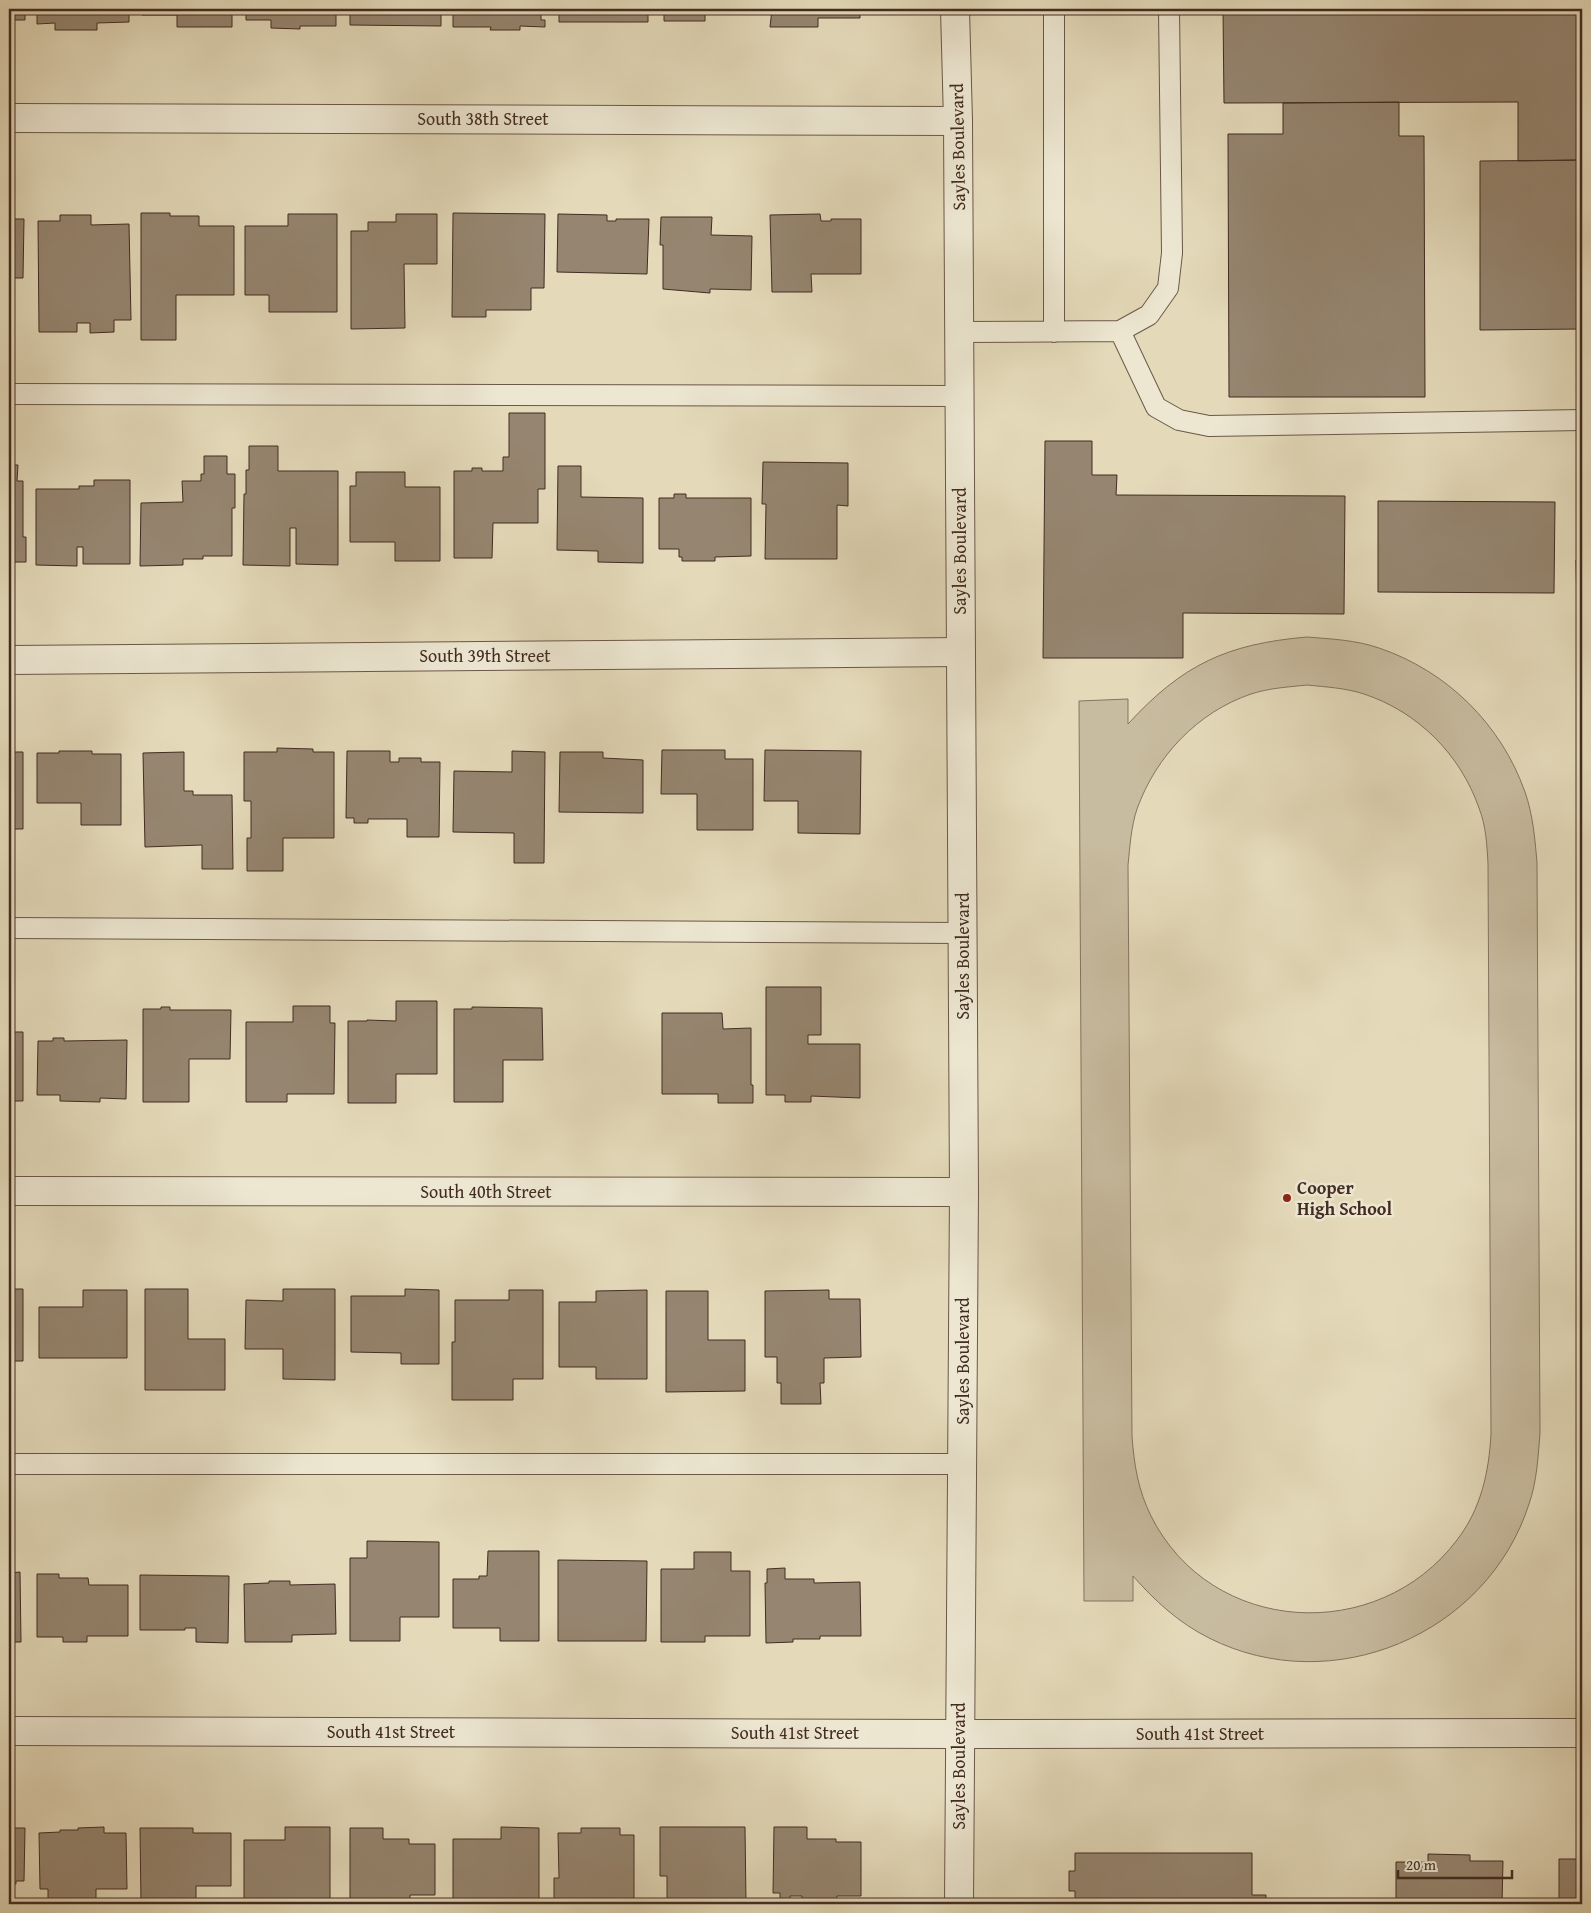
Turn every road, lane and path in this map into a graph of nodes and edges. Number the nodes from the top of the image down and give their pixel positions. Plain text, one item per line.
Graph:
1 (955, 9) edge
2 (1054, 9) edge
3 (1169, 9) edge
4 (9, 118) edge
5 (958, 121) junction
6 (1120, 331) junction
7 (959, 332) junction
8 (1054, 332) junction
9 (9, 394) edge
10 (959, 396) junction
11 (1582, 420) edge
12 (961, 652) junction
13 (9, 660) edge
14 (9, 928) edge
15 (962, 932) junction
16 (9, 1191) edge
17 (964, 1192) junction
18 (9, 1464) edge
19 (962, 1464) junction
20 (9, 1731) edge
21 (1582, 1733) edge
22 (959, 1734) junction
23 (959, 1904) edge

1 - 5 street, Sayles Boulevard
2 - 8 lane
3 - 6 lane
4 - 5 street, South 38th Street
5 - 7 street, Sayles Boulevard
6 - 8 lane
6 - 11 lane
7 - 8 lane
7 - 10 street, Sayles Boulevard
9 - 10 lane
10 - 12 street, Sayles Boulevard
12 - 13 street, South 39th Street
12 - 15 street, Sayles Boulevard
14 - 15 lane
15 - 17 street, Sayles Boulevard
16 - 17 street, South 40th Street
17 - 19 street, Sayles Boulevard
18 - 19 lane
19 - 22 street, Sayles Boulevard
20 - 22 street, South 41st Street
21 - 22 street, South 41st Street
22 - 23 street, Sayles Boulevard

